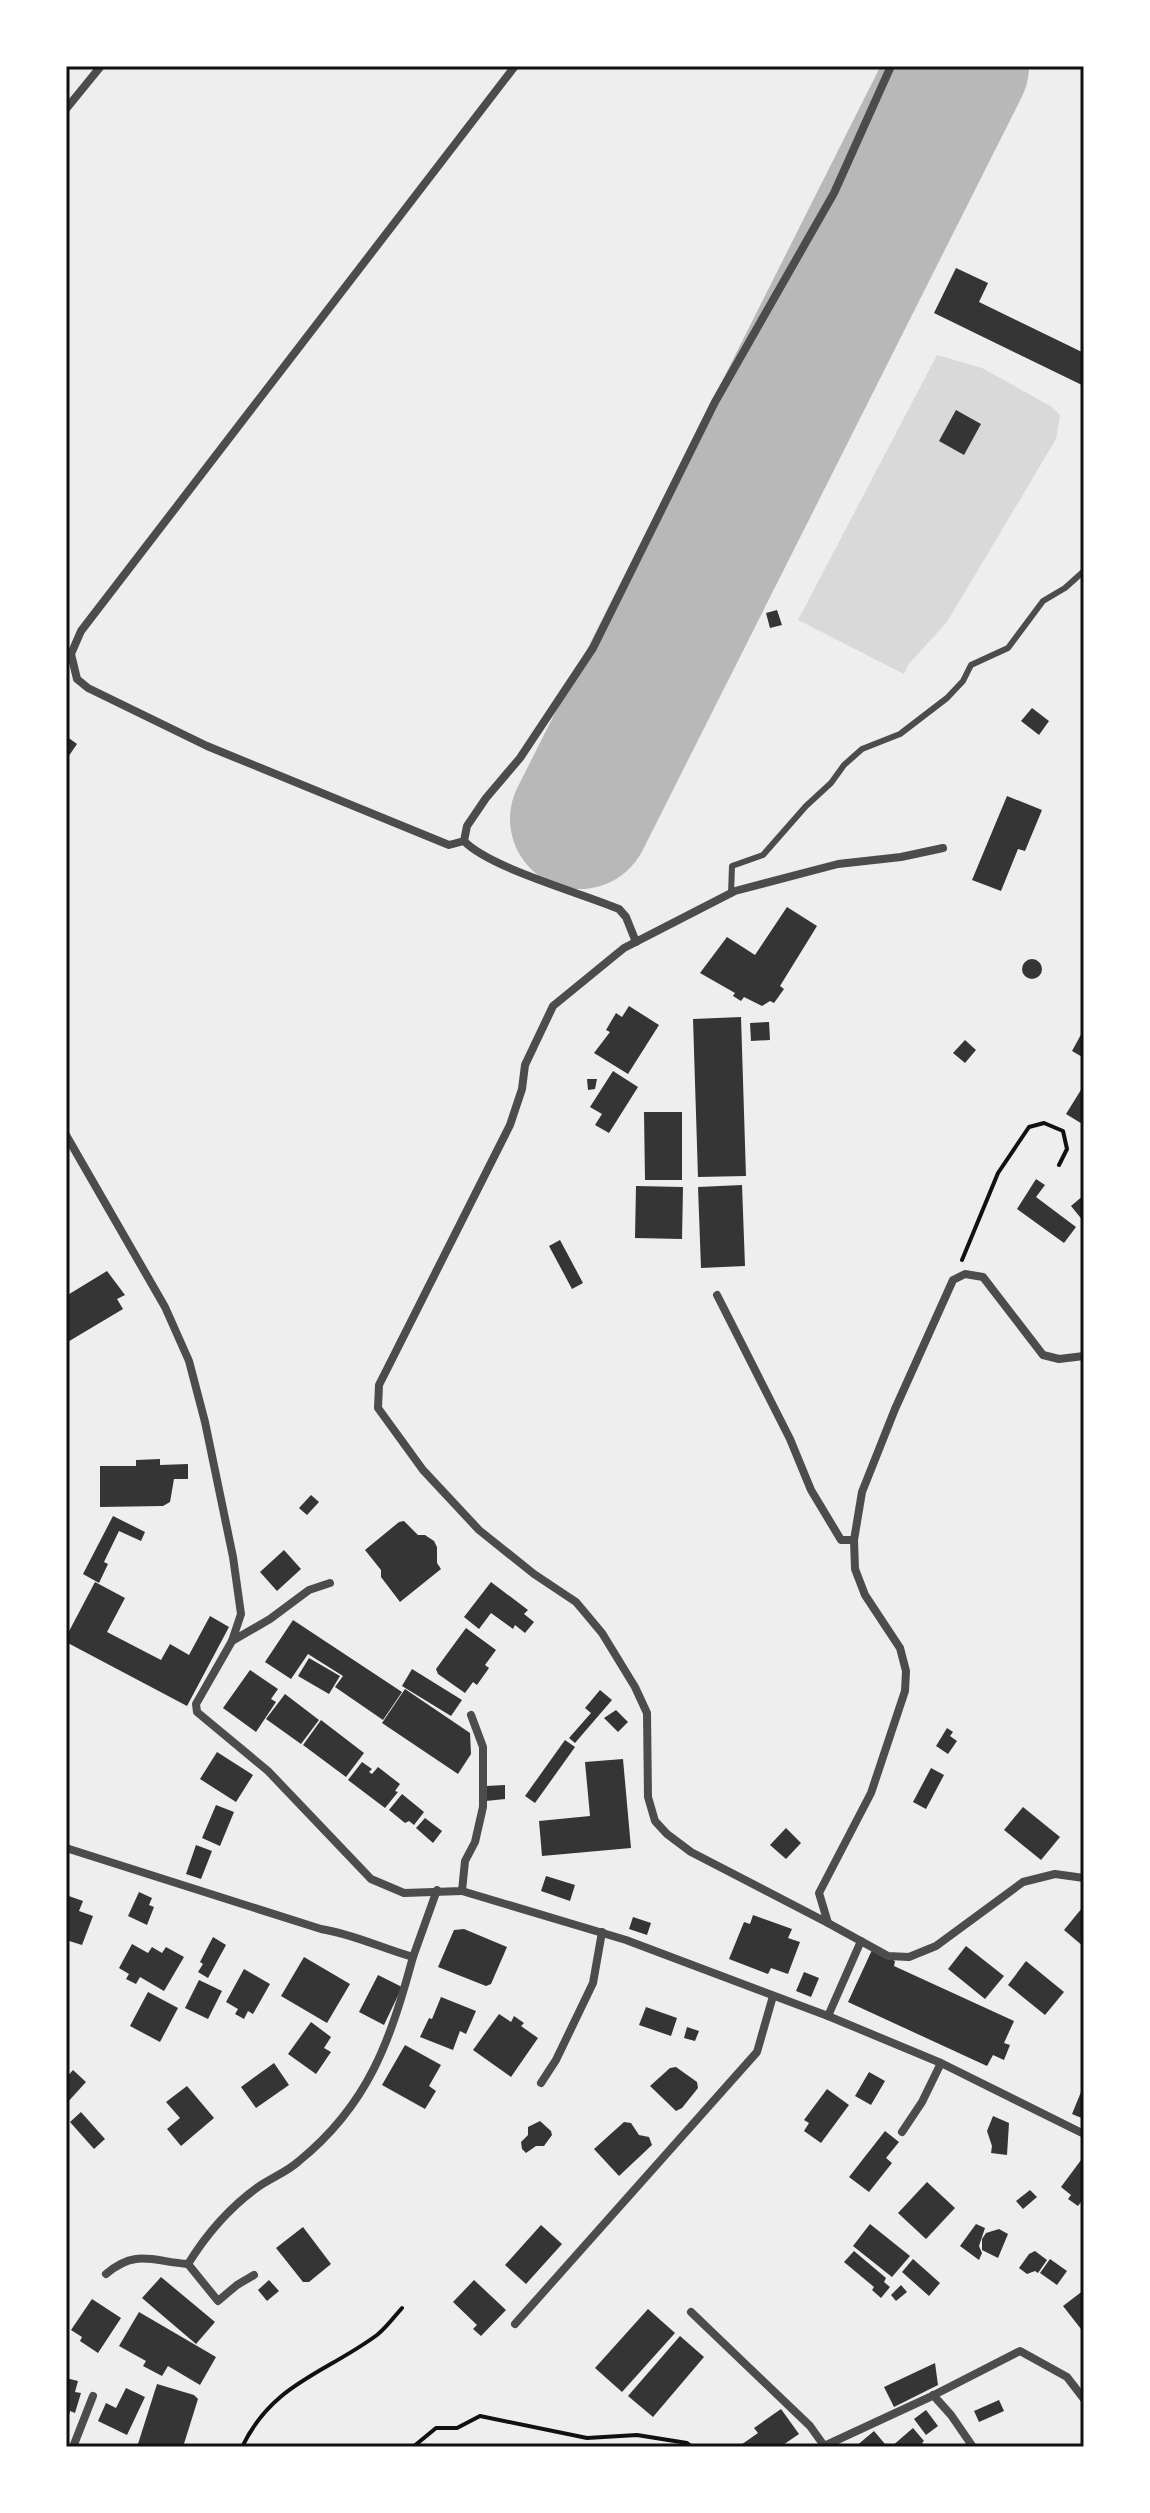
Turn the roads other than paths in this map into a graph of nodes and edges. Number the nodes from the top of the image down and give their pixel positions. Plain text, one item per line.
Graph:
1 (101, 66) edge
2 (515, 66) edge
3 (891, 66) edge
4 (66, 109) edge
5 (1084, 571) edge
6 (464, 841) junction
7 (943, 848) dead end
8 (731, 894) junction
9 (636, 942) junction
10 (66, 1135) edge
11 (717, 1295) dead end
12 (1084, 1356) edge
13 (854, 1540) junction
14 (330, 1583) dead end
15 (232, 1641) junction
16 (471, 1715) dead end
17 (66, 1848) edge
18 (1084, 1878) edge
19 (437, 1890) junction
20 (462, 1891) junction
21 (828, 1923) junction
22 (602, 1932) junction
23 (861, 1941) junction
24 (413, 1957) junction
25 (773, 1996) junction
26 (828, 2016) junction
27 (941, 2063) junction
28 (541, 2083) dead end
29 (902, 2132) dead end
30 (1084, 2134) edge
31 (188, 2264) junction
32 (106, 2274) dead end
33 (254, 2275) dead end
34 (691, 2312) dead end
35 (515, 2324) dead end
36 (933, 2395) junction
37 (93, 2396) dead end
38 (1084, 2399) edge
39 (73, 2447) edge
40 (824, 2447) edge
41 (973, 2447) edge

1 - 4 street
2 - 6 street
3 - 6 street
5 - 8 lane
6 - 9 street
7 - 8 street
8 - 9 street
9 - 21 street
10 - 15 street
11 - 13 street
12 - 13 street
13 - 21 street
14 - 15 street
15 - 19 street
16 - 20 street
17 - 24 street
18 - 23 street
19 - 20 street
19 - 24 street
20 - 22 street
21 - 23 street
22 - 25 street
22 - 28 street
23 - 26 street
24 - 31 street
25 - 26 street
25 - 35 street
26 - 27 street
27 - 29 street
27 - 30 street
31 - 32 street
31 - 33 street
34 - 40 street
36 - 38 street
36 - 40 street
36 - 41 street
37 - 39 street

